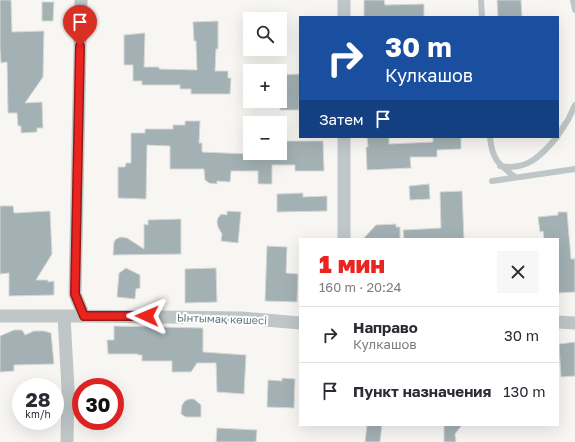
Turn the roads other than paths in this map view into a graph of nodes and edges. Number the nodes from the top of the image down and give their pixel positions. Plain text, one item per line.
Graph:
1 (81, 0) edge
2 (344, 0) edge
3 (481, 0) edge
4 (572, 0) edge
5 (575, 10) edge
6 (344, 16) edge
7 (482, 16) edge
8 (575, 105) edge
9 (559, 133) edge
10 (344, 138) edge
11 (490, 138) edge
12 (556, 138) edge
13 (500, 166) junction
14 (575, 169) edge
15 (515, 177) junction
16 (492, 180) dead end
17 (344, 238) edge
18 (0, 316) edge
19 (64, 316) junction
20 (84, 316) junction
21 (559, 322) edge
22 (575, 323) edge
23 (299, 324) edge
24 (67, 442) edge

1 - 20 street
2 - 6 street
3 - 7 lane
4 - 5 lane
8 - 9 lane
10 - 17 street
11 - 13 lane
12 - 13 lane
13 - 15 lane
14 - 15 lane
15 - 16 lane
18 - 19 street, Ынтымақ көшесі
19 - 20 street, Ынтымақ көшесі
19 - 24 street
20 - 23 street, Ынтымақ көшесі
21 - 22 street

